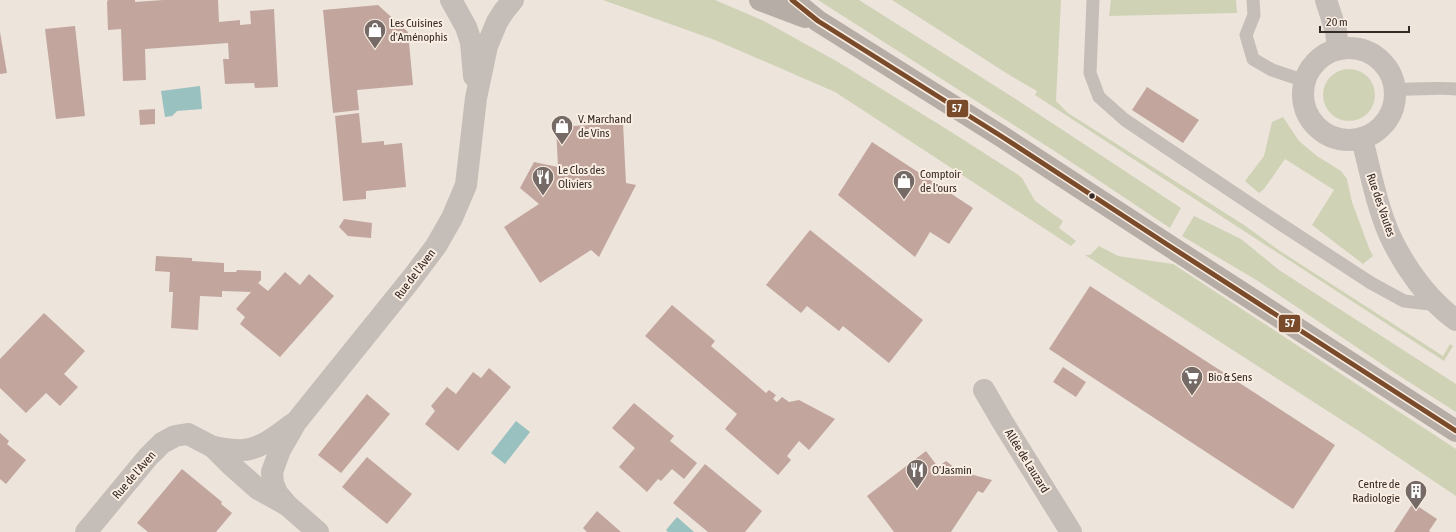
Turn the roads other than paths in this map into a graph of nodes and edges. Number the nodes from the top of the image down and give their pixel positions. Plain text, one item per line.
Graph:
1 (451, 0) edge
2 (513, 0) edge
3 (760, 0) edge
4 (792, 0) edge
5 (1093, 0) edge
6 (1253, 0) edge
7 (1326, 0) edge
8 (818, 21) junction
9 (1338, 49) junction
10 (1304, 81) junction
11 (1396, 89) junction
12 (1456, 89) edge
13 (476, 98) junction
14 (1362, 139) junction
15 (1438, 305) junction
16 (1456, 320) edge
17 (984, 390) dead end
18 (296, 422) junction
19 (1456, 431) edge
20 (213, 446) junction
21 (287, 505) junction
22 (1065, 530) edge
23 (86, 532) edge
24 (318, 532) edge

1 - 13 street, Rue de l'Aven
2 - 13 street, Rue de l'Aven
3 - 8 main road
4 - 8 main road
5 - 15 lane
6 - 10 lane
7 - 9 street
8 - 19 main road
9 - 10 street
9 - 11 street
10 - 14 street
11 - 12 lane
11 - 14 street
13 - 18 street, Rue de l'Aven
14 - 15 street, Rue des Vautes
15 - 16 street, Rue des Vautes
17 - 22 street, Allée de Lauzard
18 - 20 street, Rue de l'Aven
18 - 21 street, Rue de l'Aven
20 - 21 street, Rue de l'Aven
20 - 23 street, Rue de l'Aven
21 - 24 street, Rue de l'Aven

